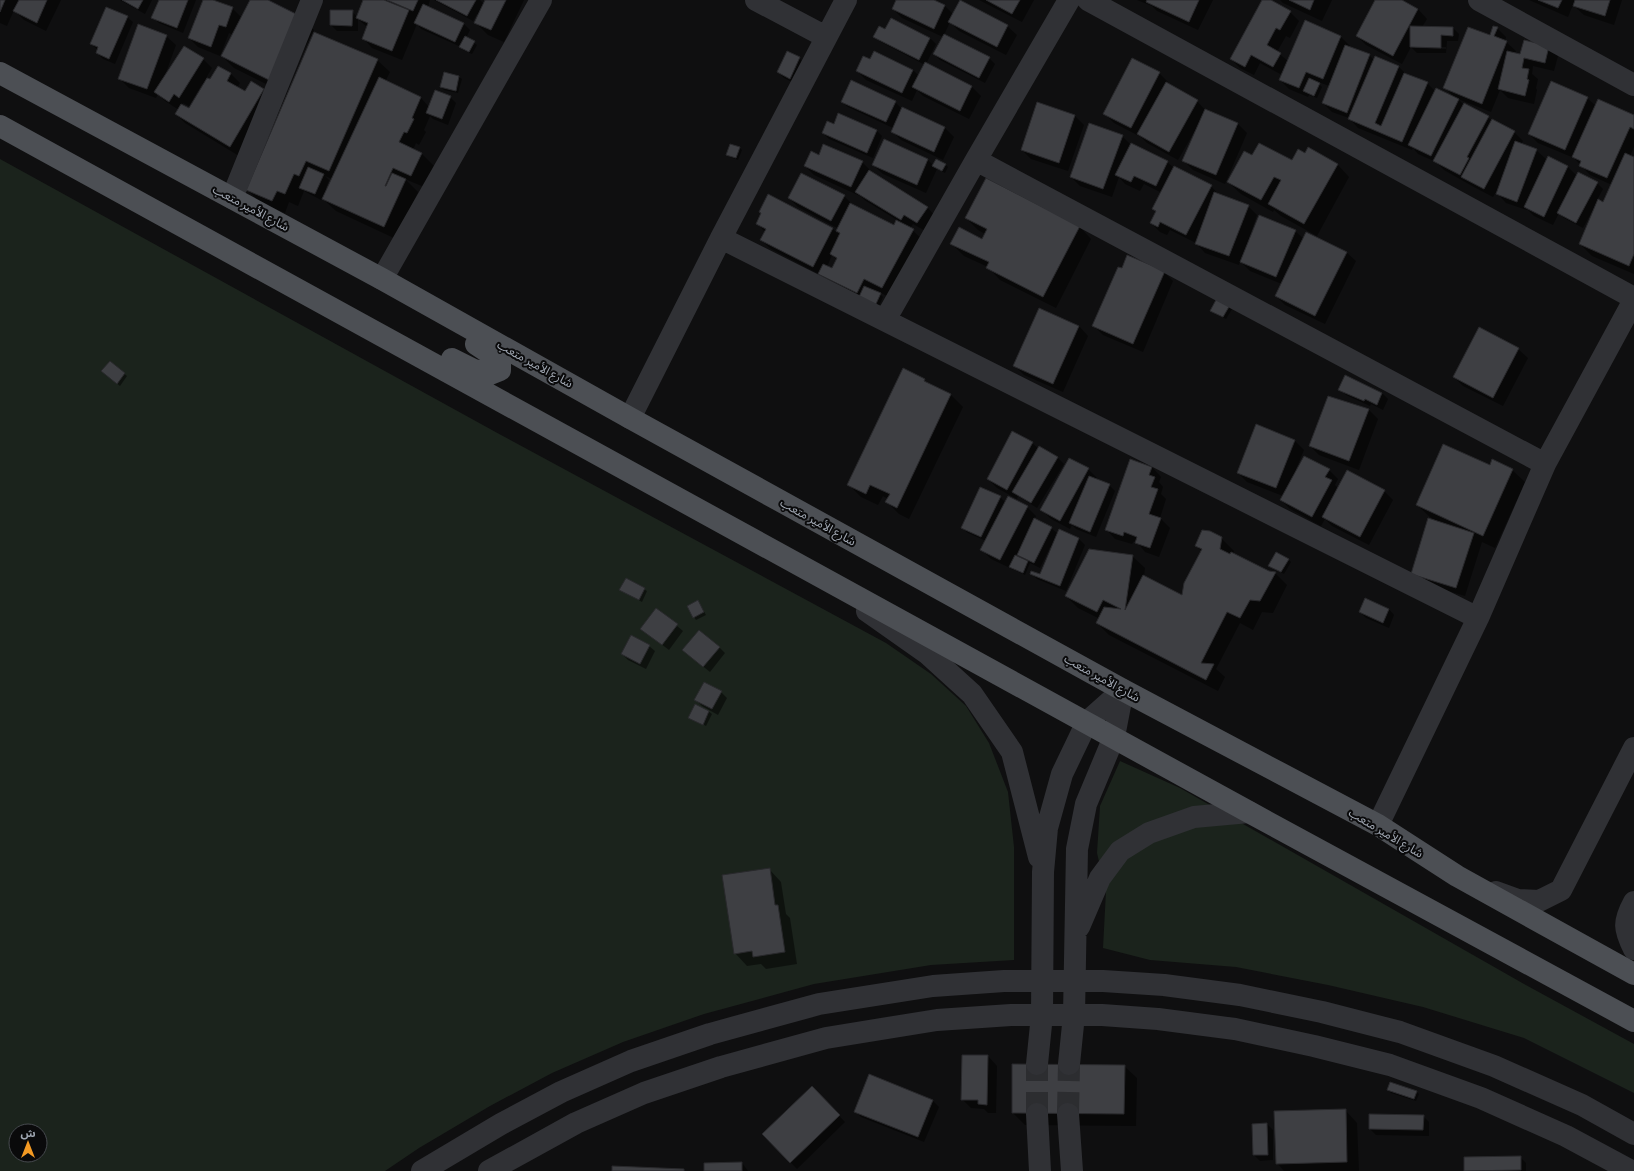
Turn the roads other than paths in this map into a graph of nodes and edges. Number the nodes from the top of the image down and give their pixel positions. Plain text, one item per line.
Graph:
1 (541, 0) edge
2 (756, 0) edge
3 (846, 0) edge
4 (1069, 0) edge
5 (1088, 0) edge
6 (305, 2) edge
7 (1487, 2) edge
8 (826, 37) junction
9 (0, 72) edge
10 (1634, 85) edge
11 (0, 126) edge
12 (976, 160) junction
13 (232, 198) junction
14 (721, 238) junction
15 (229, 252) junction
16 (382, 279) junction
17 (1634, 299) edge
18 (885, 320) junction
19 (630, 418) junction
20 (1545, 464) junction
21 (812, 572) junction
22 (1478, 618) junction
23 (1123, 690) junction
24 (1087, 722) junction
25 (1114, 737) junction
26 (1634, 748) edge
27 (1249, 812) junction
28 (1378, 825) junction
29 (1039, 828) junction
30 (1457, 876) junction
31 (1634, 902) edge
32 (1074, 937) junction
33 (1634, 949) edge
34 (1634, 974) edge
35 (1042, 981) junction
36 (1074, 981) junction
37 (1042, 1015) junction
38 (1074, 1015) junction
39 (1634, 1021) edge
40 (1037, 1064) tunnel mouth
41 (1069, 1064) tunnel mouth
42 (1037, 1114) tunnel mouth
43 (1068, 1114) tunnel mouth
44 (1634, 1134) edge
45 (422, 1171) edge
46 (489, 1171) edge
47 (1040, 1171) edge
48 (1072, 1171) edge
49 (1630, 1171) edge

1 - 16 street
2 - 8 street
3 - 8 street
4 - 12 street
5 - 17 street
6 - 13 street
7 - 10 street
8 - 14 street
9 - 13 main road, شارع الأمير متعب
11 - 15 main road
12 - 18 street
12 - 20 street
13 - 16 main road, شارع الأمير متعب
14 - 18 street
14 - 19 street
15 - 16 main road
15 - 21 main road
16 - 19 main road, شارع الأمير متعب
17 - 20 street
18 - 22 street
19 - 23 main road, شارع الأمير متعب
20 - 22 street
21 - 24 main road
21 - 29 street
22 - 28 street
23 - 24 street
23 - 25 street
23 - 28 main road, شارع الأمير متعب
24 - 25 main road
24 - 29 street
25 - 27 main road
25 - 32 street
26 - 30 street
27 - 32 street
27 - 39 main road
28 - 30 main road, شارع الأمير متعب
29 - 35 street
30 - 34 main road, شارع الأمير متعب
31 - 33 street
32 - 36 street
35 - 36 street
35 - 37 street
35 - 45 street
36 - 38 street
36 - 44 street
37 - 38 street
37 - 40 street
37 - 46 street
38 - 41 street
38 - 49 street
42 - 47 street
43 - 48 street

